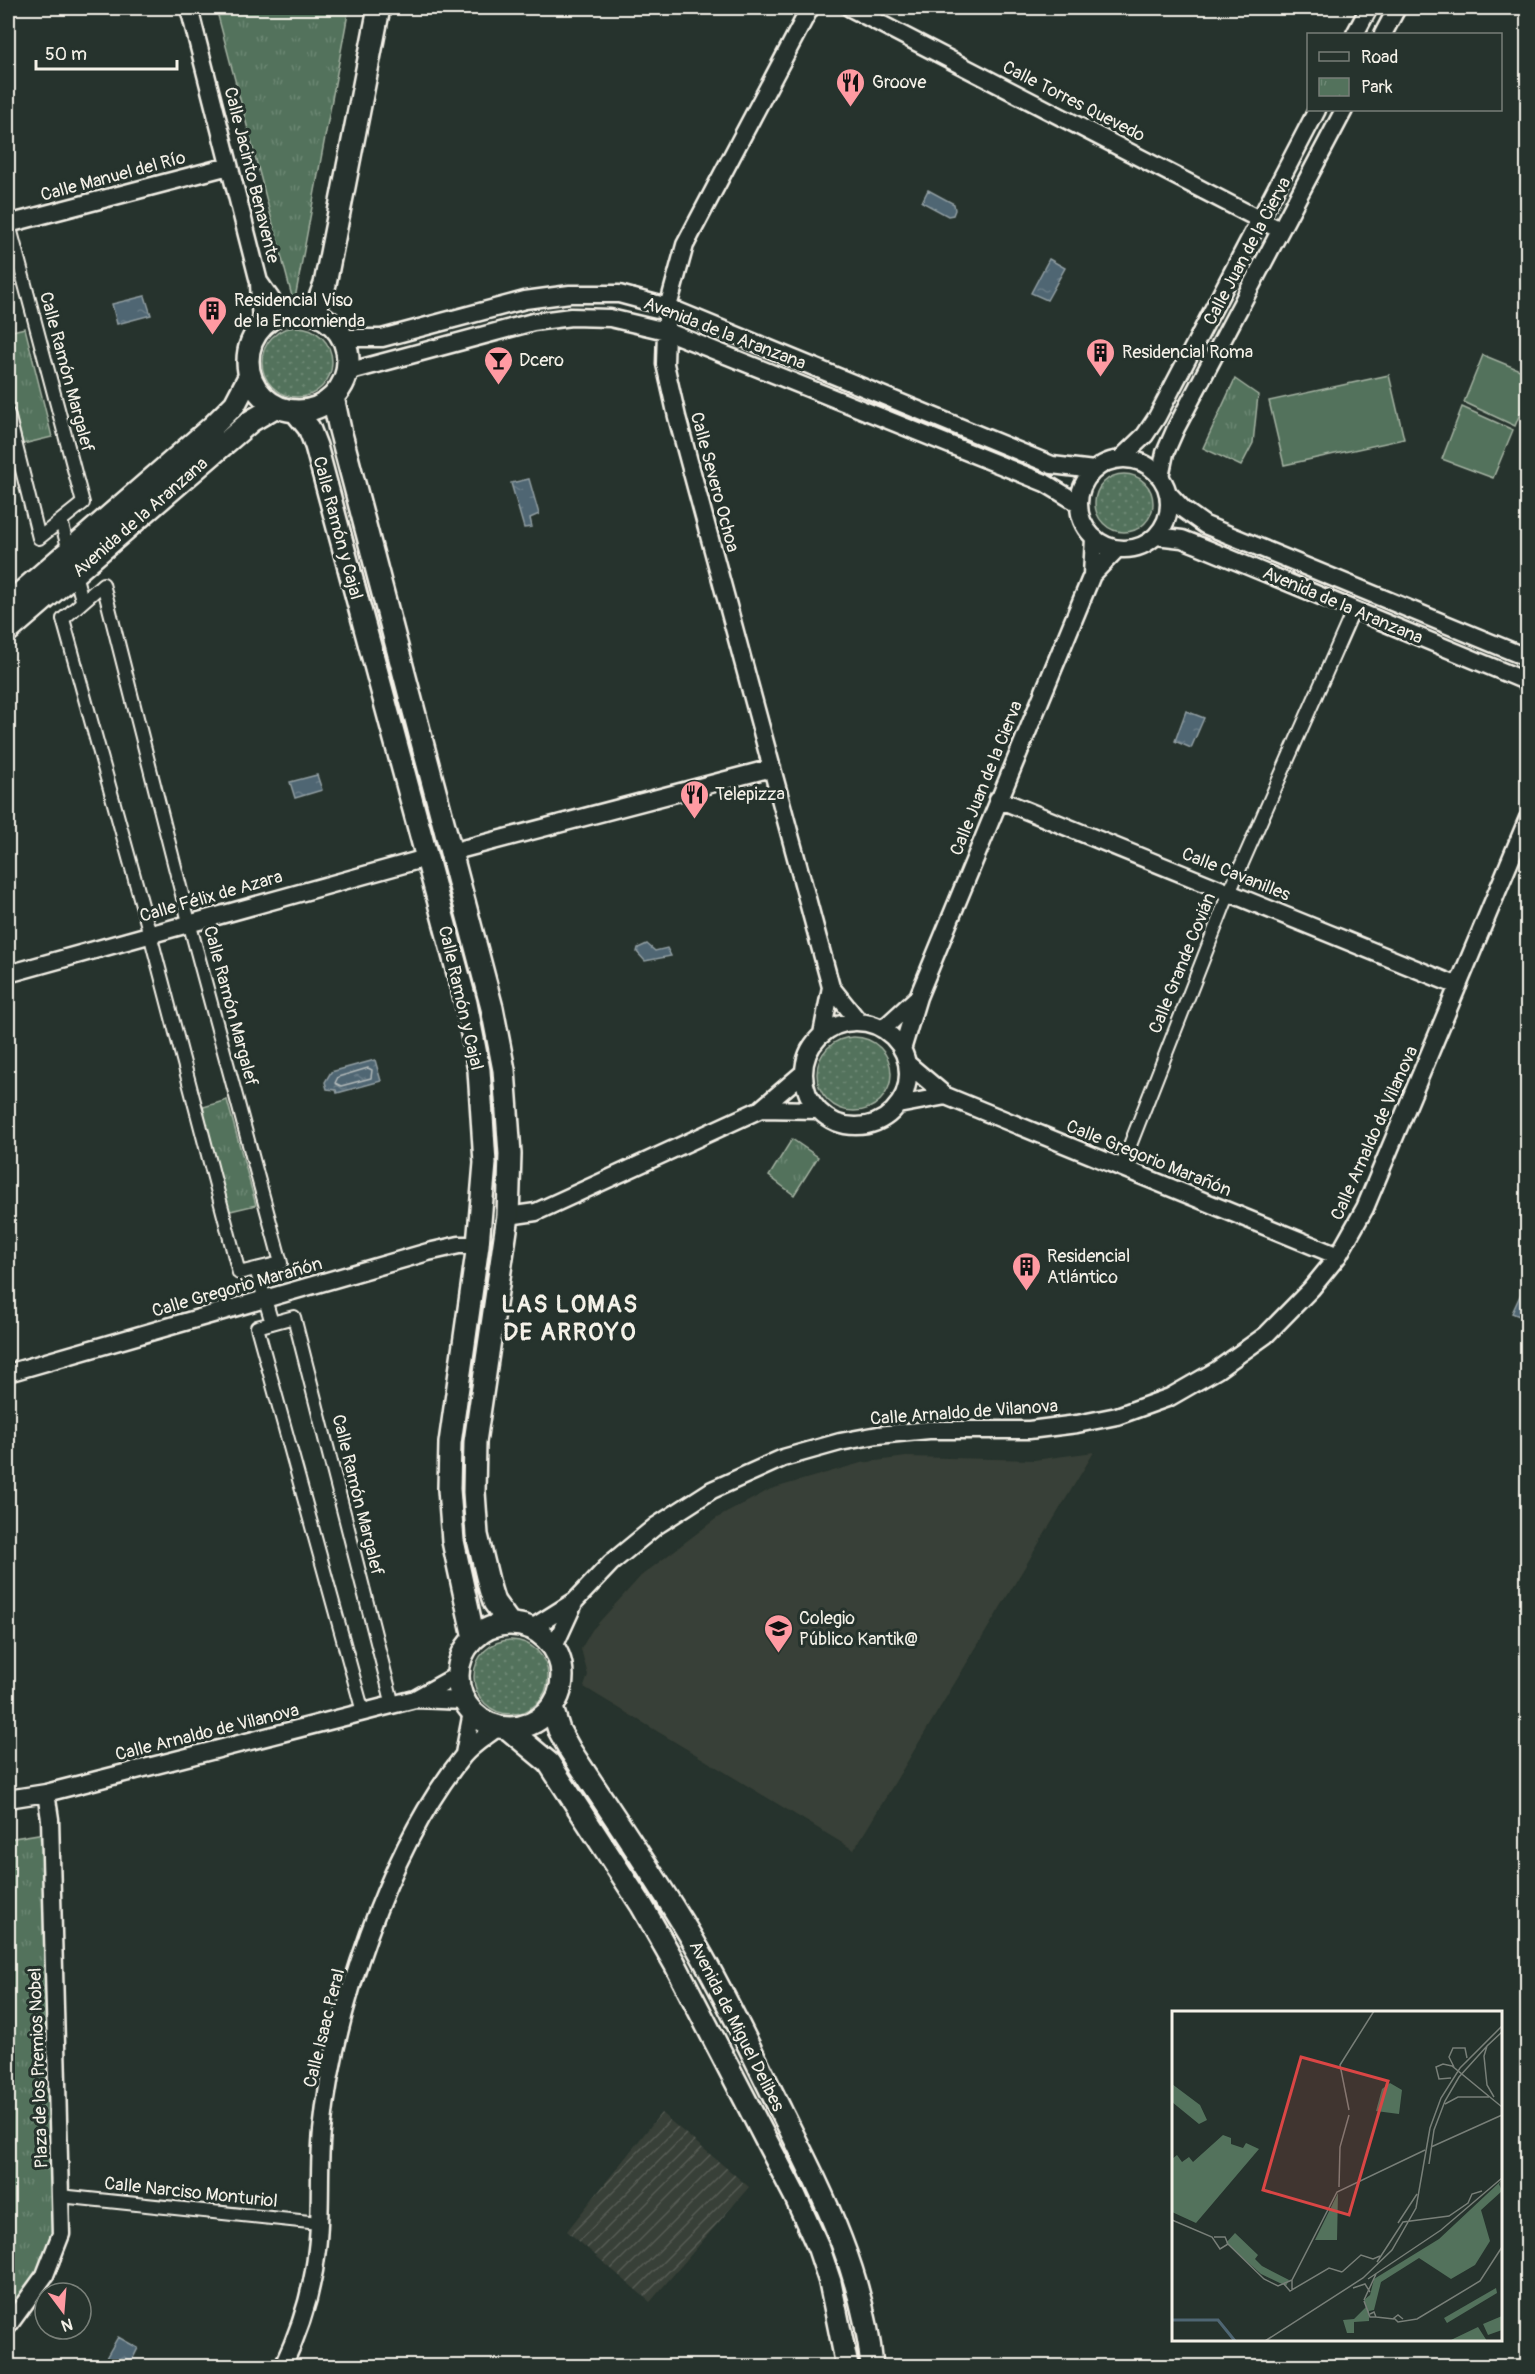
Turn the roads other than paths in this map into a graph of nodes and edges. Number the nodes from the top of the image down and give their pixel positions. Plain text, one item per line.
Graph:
1 (189, 8) edge
2 (379, 8) edge
3 (810, 8) edge
4 (850, 8) edge
5 (1369, 8) edge
6 (1397, 8) edge
7 (1356, 33) edge
8 (1384, 33) edge
9 (1316, 111) edge
10 (1343, 111) edge
11 (229, 166) junction
12 (1260, 219) junction
13 (8, 224) edge
14 (1280, 230) junction
15 (259, 282) junction
16 (668, 307) junction
17 (281, 313) junction
18 (321, 317) junction
19 (261, 326) junction
20 (666, 331) junction
21 (343, 338) junction
22 (347, 372) junction
23 (249, 377) junction
24 (333, 397) junction
25 (285, 409) junction
26 (8, 414) edge
27 (1120, 459) junction
28 (1094, 470) junction
29 (1160, 477) junction
30 (1168, 493) junction
31 (1078, 503) junction
32 (61, 521) junction
33 (1156, 536) junction
34 (1094, 538) junction
35 (1118, 549) junction
36 (69, 550) junction
37 (75, 574) junction
38 (1092, 575) junction
39 (82, 600) junction
40 (8, 604) edge
41 (1354, 609) junction
42 (8, 631) edge
43 (1527, 658) edge
44 (1527, 682) edge
45 (772, 768) junction
46 (998, 799) junction
47 (1527, 818) edge
48 (451, 852) junction
49 (426, 858) junction
50 (1229, 893) junction
51 (189, 922) junction
52 (150, 934) junction
53 (8, 974) edge
54 (1458, 986) junction
55 (831, 987) junction
56 (918, 997) junction
57 (859, 1022) junction
58 (883, 1029) junction
59 (822, 1034) junction
60 (905, 1057) junction
61 (803, 1073) junction
62 (946, 1096) junction
63 (898, 1105) junction
64 (761, 1108) junction
65 (818, 1110) junction
66 (1121, 1168) junction
67 (508, 1216) junction
68 (478, 1245) junction
69 (1338, 1256) junction
70 (256, 1269) junction
71 (265, 1300) junction
72 (272, 1323) junction
73 (8, 1372) edge
74 (575, 1601) junction
75 (510, 1624) junction
76 (532, 1628) junction
77 (474, 1638) junction
78 (554, 1647) junction
79 (458, 1675) junction
80 (415, 1699) junction
81 (393, 1705) junction
82 (468, 1706) junction
83 (552, 1708) junction
84 (363, 1712) junction
85 (503, 1727) junction
86 (464, 1754) junction
87 (46, 1793) junction
88 (8, 1799) edge
89 (60, 2196) junction
90 (319, 2223) junction
91 (8, 2326) edge
92 (283, 2367) edge
93 (847, 2367) edge
94 (872, 2367) edge

1 - 11 street, Calle Jacinto Benavente
2 - 18 street
3 - 16 street, Calle Severo Ochoa
4 - 12 street, Calle Torres Quevedo
5 - 7 street
6 - 8 street
9 - 12 street, Calle Juan de la Cierva
10 - 14 street, Calle Juan de la Cierva
11 - 13 street, Calle Manuel del Río
11 - 15 street, Calle Jacinto Benavente
12 - 14 street, Calle Torres Quevedo
12 - 27 street, Calle Juan de la Cierva
13 - 32 street, Calle Ramón Margalef
14 - 29 street, Calle Juan de la Cierva
15 - 17 street, Calle Jacinto Benavente
15 - 19 street, Calle Jacinto Benavente
16 - 20 street, Calle Severo Ochoa
16 - 21 street, Avenida de la Aranzana
16 - 28 street, Avenida de la Aranzana
17 - 18 street
17 - 19 street
18 - 21 street
19 - 23 street
20 - 22 street, Avenida de la Aranzana
20 - 31 street, Avenida de la Aranzana
20 - 45 street, Calle Severo Ochoa
21 - 22 street
22 - 24 street
23 - 25 street
23 - 36 street, Avenida de la Aranzana
24 - 25 street
24 - 48 street, Calle Ramón y Cajal
25 - 37 street, Avenida de la Aranzana
25 - 49 street, Calle Ramón y Cajal
26 - 32 street, Calle Ramón Margalef
27 - 28 street
27 - 29 street
28 - 31 street
29 - 30 street
30 - 33 street
30 - 43 street, Avenida de la Aranzana
31 - 34 street
32 - 36 street
33 - 35 street
33 - 41 street, Avenida de la Aranzana
34 - 35 street
34 - 38 street, Calle Juan de la Cierva
35 - 38 street, Calle Juan de la Cierva
36 - 37 street
36 - 40 street, Avenida de la Aranzana
37 - 39 street
37 - 42 street, Avenida de la Aranzana
38 - 46 street, Calle Juan de la Cierva
39 - 51 street, Calle Ramón Margalef
39 - 52 street, Calle Ramón Margalef
41 - 44 street, Avenida de la Aranzana
41 - 50 street, Calle Grande Covián
45 - 48 street
45 - 55 street, Calle Severo Ochoa
46 - 50 street, Calle Cavanilles
46 - 56 street, Calle Juan de la Cierva
47 - 54 street, Calle Arnaldo de Vilanova
48 - 67 street, Calle Ramón y Cajal
49 - 51 street, Calle Félix de Azara
49 - 68 street, Calle Ramón y Cajal
50 - 54 street, Calle Cavanilles
50 - 66 street, Calle Grande Covián
51 - 52 street, Calle Félix de Azara
51 - 70 street, Calle Ramón Margalef
52 - 53 street, Calle Félix de Azara
52 - 70 street, Calle Ramón Margalef
54 - 69 street, Calle Arnaldo de Vilanova
55 - 57 street, Calle Severo Ochoa
55 - 59 street, Calle Severo Ochoa
56 - 58 street, Calle Juan de la Cierva
56 - 60 street, Calle Juan de la Cierva
57 - 58 street
57 - 59 street
58 - 60 street
59 - 61 street
60 - 62 street, Calle Gregorio Marañón
60 - 63 street
61 - 64 street
61 - 65 street
62 - 63 street
62 - 66 street, Calle Gregorio Marañón
63 - 65 street
64 - 65 street
64 - 67 street
66 - 69 street, Calle Gregorio Marañón
67 - 75 street, Calle Ramón y Cajal
68 - 71 street, Calle Gregorio Marañón
68 - 77 street, Calle Ramón y Cajal
69 - 74 street, Calle Arnaldo de Vilanova
70 - 71 street
71 - 72 street
71 - 73 street, Calle Gregorio Marañón
72 - 81 street, Calle Ramón Margalef
72 - 84 street
74 - 76 street, Calle Arnaldo de Vilanova
74 - 78 street, Calle Arnaldo de Vilanova
75 - 76 street
75 - 77 street
76 - 78 street
77 - 79 street
78 - 83 street
79 - 80 street, Calle Arnaldo de Vilanova
79 - 82 street
80 - 81 street, Calle Arnaldo de Vilanova
80 - 82 street, Calle Arnaldo de Vilanova
81 - 84 street, Calle Arnaldo de Vilanova
82 - 85 street
82 - 86 street, Calle Isaac Peral
83 - 85 street
83 - 94 street, Avenida de Miguel Delibes
84 - 87 street, Calle Arnaldo de Vilanova
85 - 86 street, Calle Isaac Peral
85 - 93 street, Avenida de Miguel Delibes
86 - 90 street, Calle Isaac Peral
87 - 88 street, Calle Arnaldo de Vilanova
87 - 89 street, Plaza de los Premios Nobel
89 - 90 street, Calle Narciso Monturiol
89 - 91 street, Plaza de los Premios Nobel
90 - 92 street, Calle Isaac Peral

